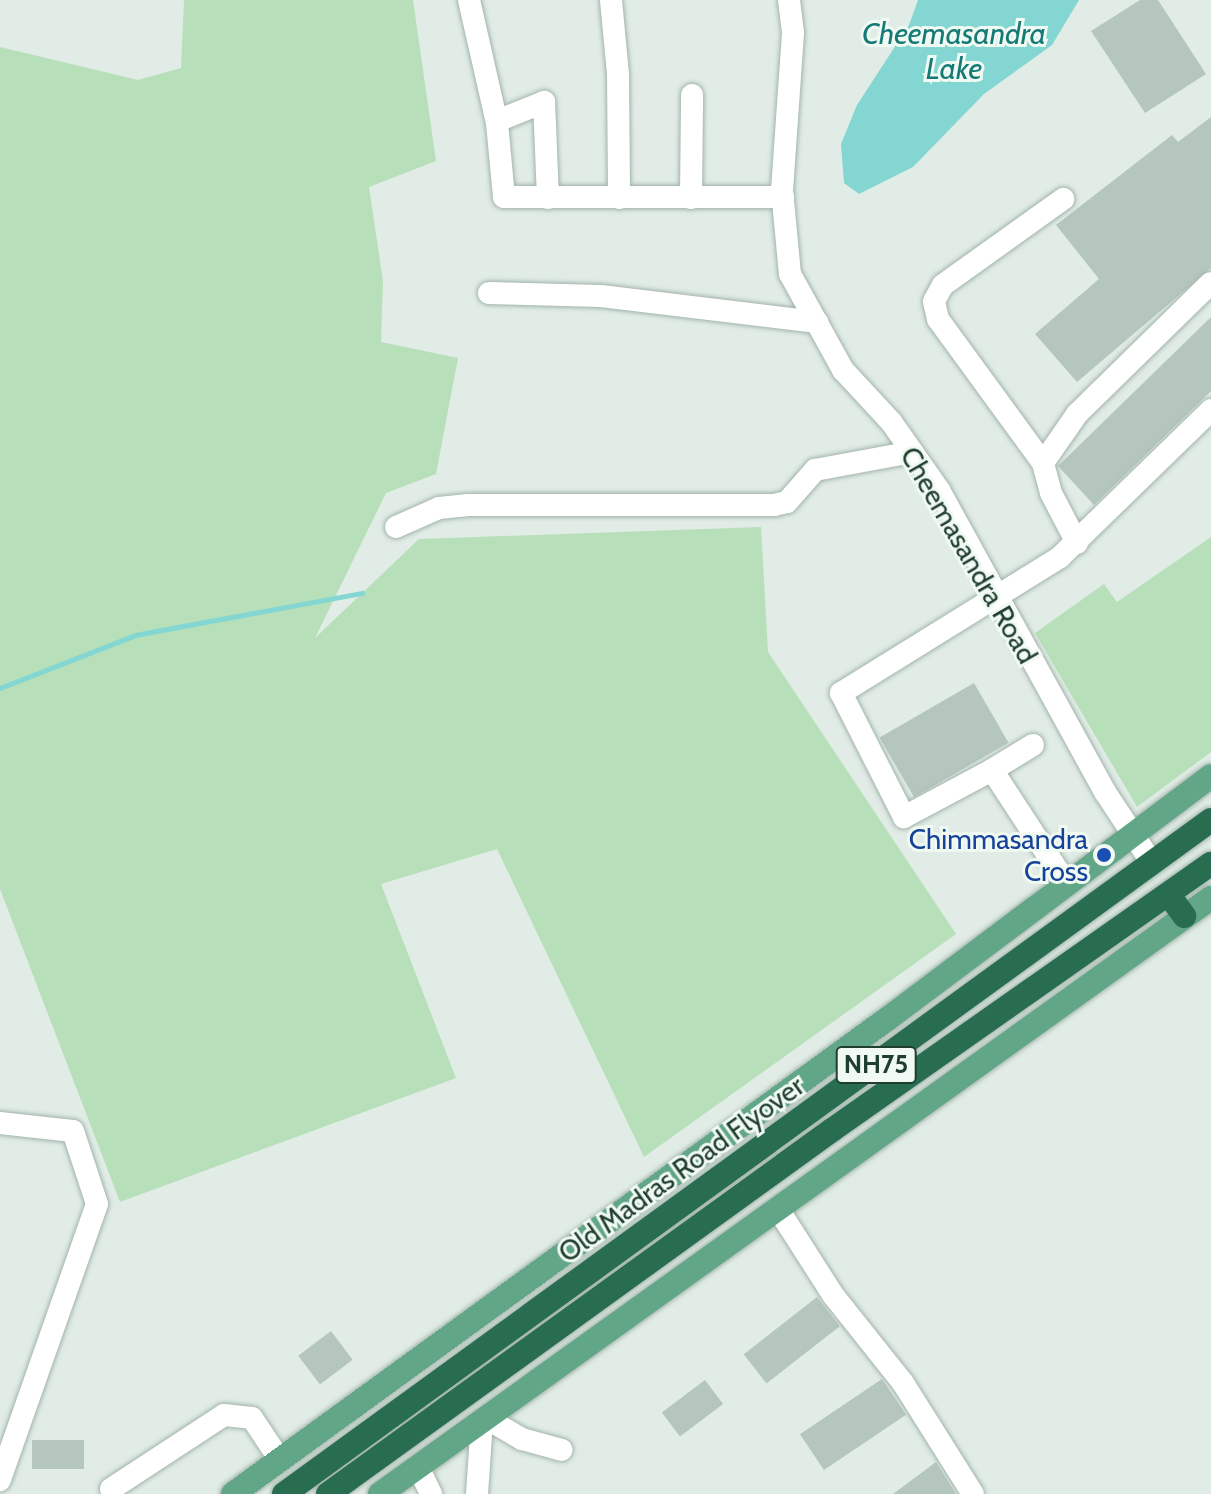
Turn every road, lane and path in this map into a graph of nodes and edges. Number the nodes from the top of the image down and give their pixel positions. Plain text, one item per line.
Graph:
1 (469, 0) edge
2 (611, 0) edge
3 (789, 0) edge
4 (692, 95) dead end
5 (497, 121) junction
6 (783, 197) junction
7 (548, 198) junction
8 (619, 198) junction
9 (691, 198) junction
10 (1063, 199) dead end
11 (1211, 283) edge
12 (489, 293) dead end
13 (817, 322) junction
14 (1211, 410) edge
15 (912, 452) junction
16 (1043, 463) junction
17 (396, 527) dead end
18 (1077, 543) junction
19 (997, 598) junction
20 (1033, 745) dead end
21 (992, 770) junction
22 (1211, 776) edge
23 (1211, 820) edge
24 (1132, 831) junction
25 (1152, 863) junction
26 (1211, 864) edge
27 (1066, 883) junction
28 (1169, 895) junction
29 (1211, 898) edge
30 (1184, 916) junction
31 (0, 1123) edge
32 (778, 1209) junction
33 (484, 1420) junction
34 (562, 1450) dead end
35 (280, 1460) junction
36 (418, 1467) junction
37 (0, 1480) edge
38 (111, 1489) dead end
39 (233, 1494) edge
40 (284, 1494) edge
41 (328, 1494) edge
42 (380, 1494) edge
43 (431, 1494) edge
44 (477, 1494) edge
45 (973, 1494) edge

1 - 5 street
2 - 8 street
3 - 6 street, Cheemasandra Road
4 - 9 street
5 - 7 street
5 - 7 street
6 - 9 street
6 - 13 street, Cheemasandra Road
7 - 8 street
8 - 9 street
10 - 16 street
11 - 16 street
12 - 13 street
13 - 15 street, Cheemasandra Road
14 - 18 street
15 - 17 street
15 - 19 street, Cheemasandra Road
16 - 18 street
18 - 19 street
19 - 21 street
19 - 24 street, Cheemasandra Road
20 - 21 street
21 - 27 street
22 - 24 main road
23 - 25 highway, NH75
24 - 25 street, Cheemasandra Road
24 - 27 main road
25 - 40 highway, Old Madras Road Flyover / NH75
26 - 28 highway, NH75
27 - 35 main road
28 - 30 highway
28 - 41 highway, Old Madras Road Flyover / NH75
29 - 30 main road
30 - 32 main road
31 - 37 street
32 - 33 main road
32 - 45 street
33 - 34 street
33 - 36 main road
33 - 44 street
35 - 38 street
35 - 39 main road
36 - 42 main road
36 - 43 street

